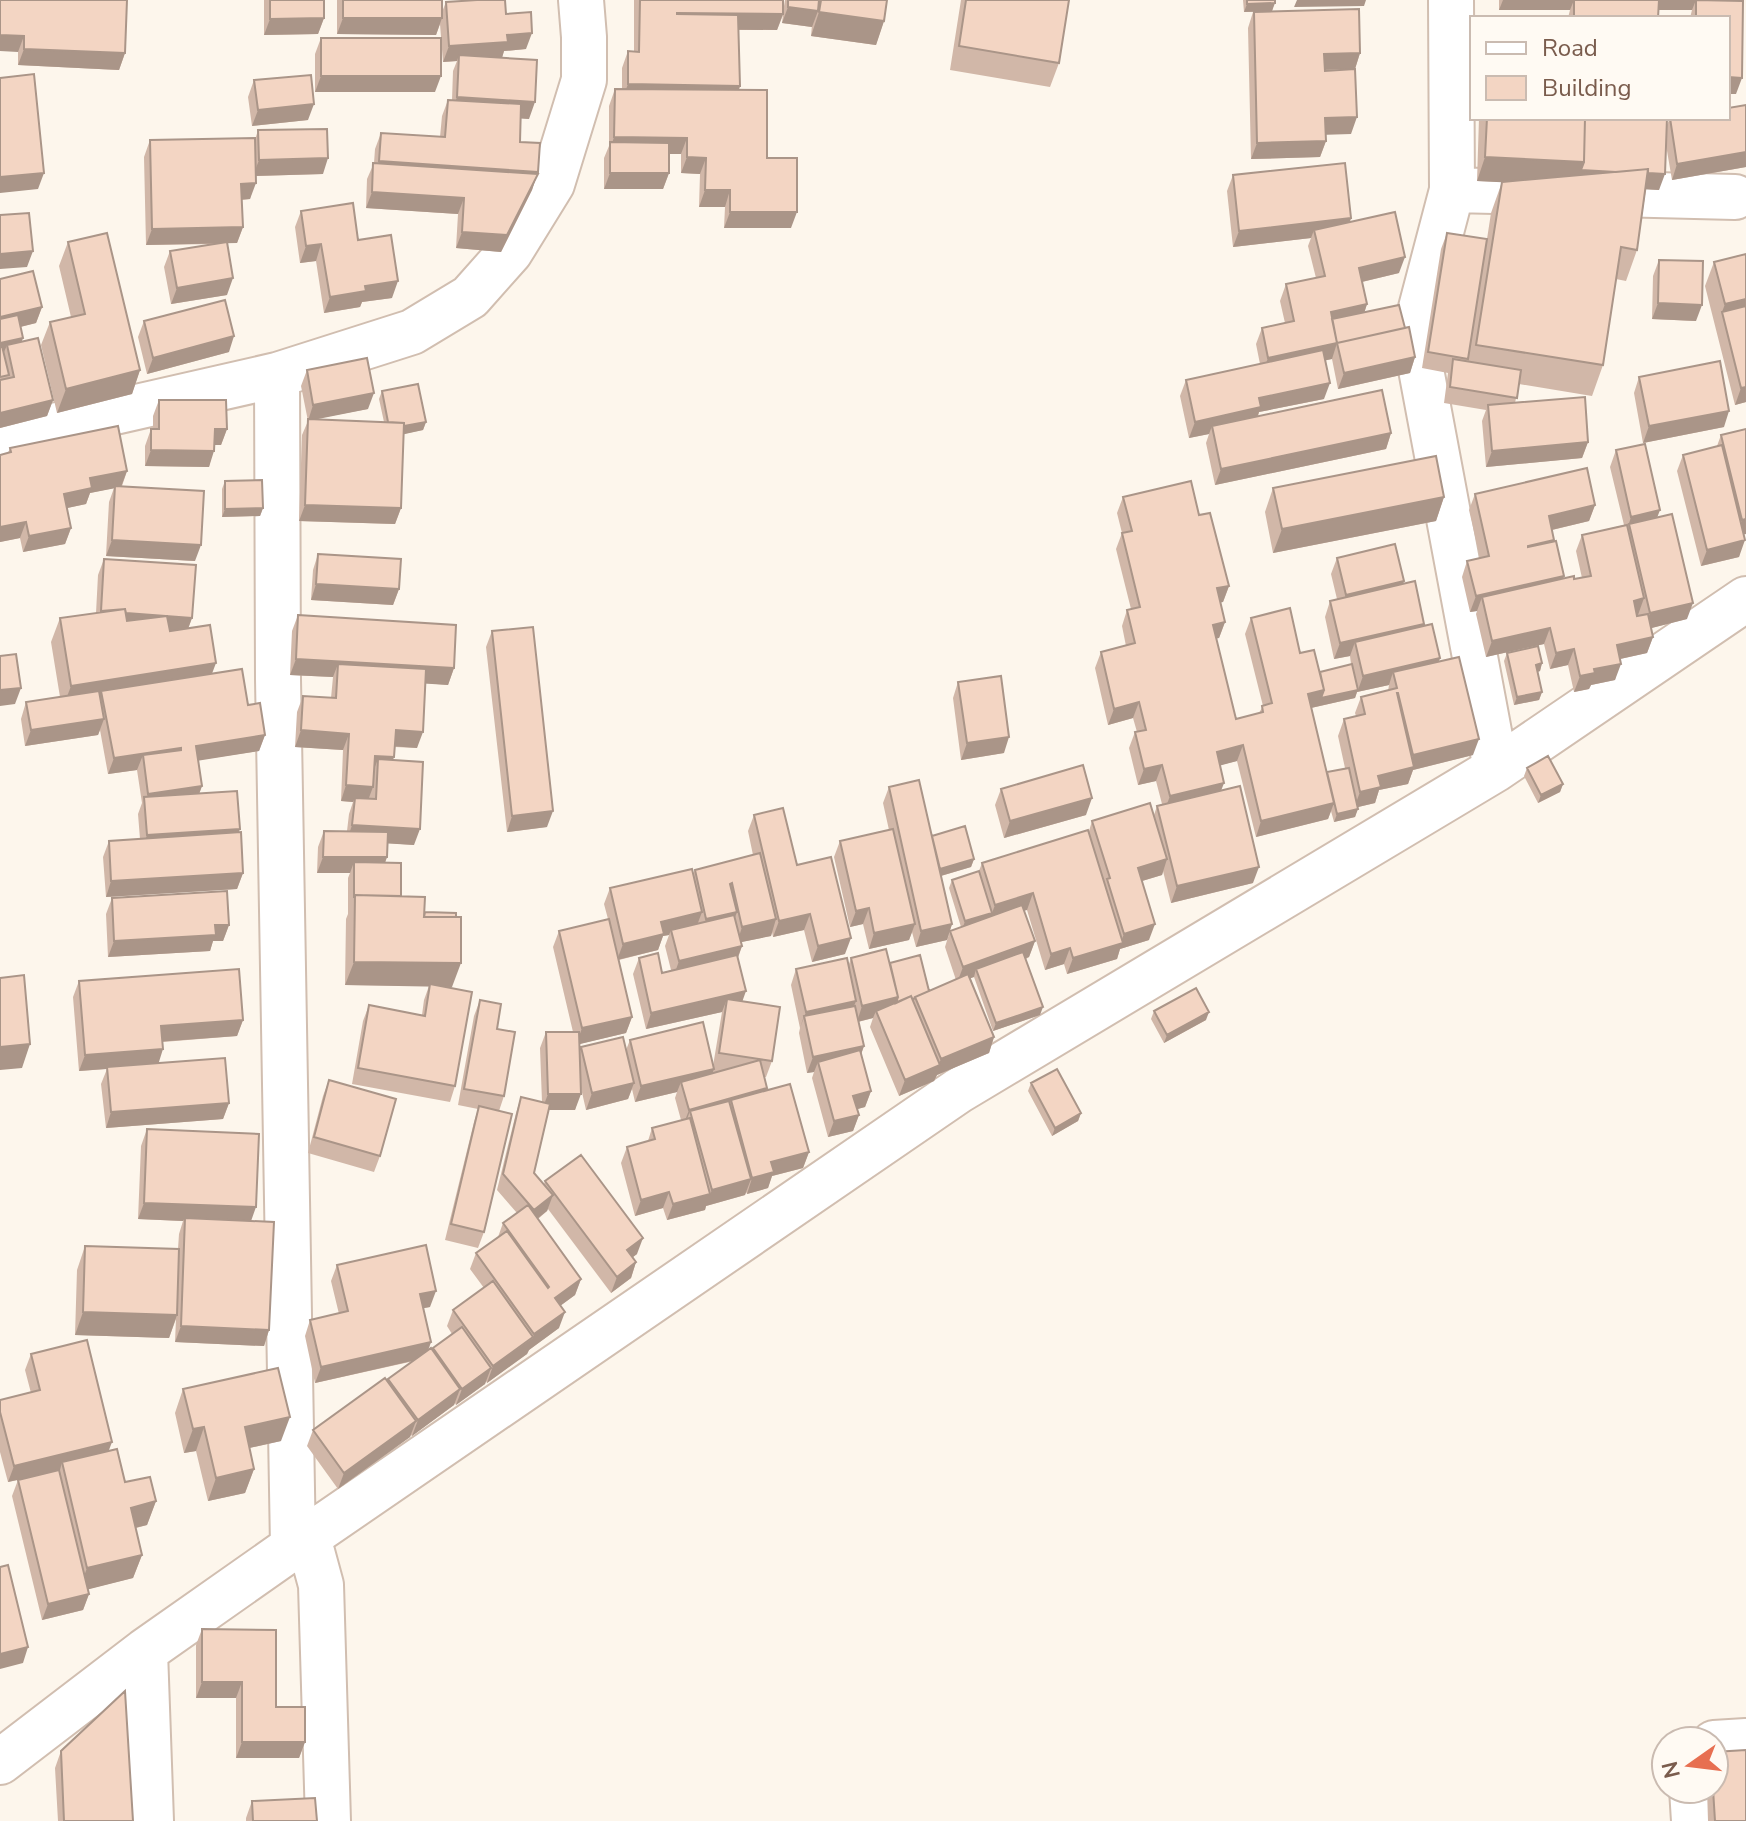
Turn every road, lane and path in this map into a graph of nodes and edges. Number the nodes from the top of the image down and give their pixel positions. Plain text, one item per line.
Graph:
1 (581, 0) edge
2 (1451, 0) edge
3 (1452, 190) junction
4 (1735, 197) dead end
5 (277, 375) junction
6 (0, 438) edge
7 (1746, 599) edge
8 (1496, 769) junction
9 (300, 1542) junction
10 (145, 1651) junction
11 (0, 1762) edge
12 (151, 1821) edge
13 (328, 1821) edge

1 - 5 street
2 - 3 street
3 - 4 street
3 - 8 street
5 - 6 street
5 - 9 street
7 - 8 street
8 - 9 street
9 - 10 street
9 - 13 street
10 - 11 street
10 - 12 street

